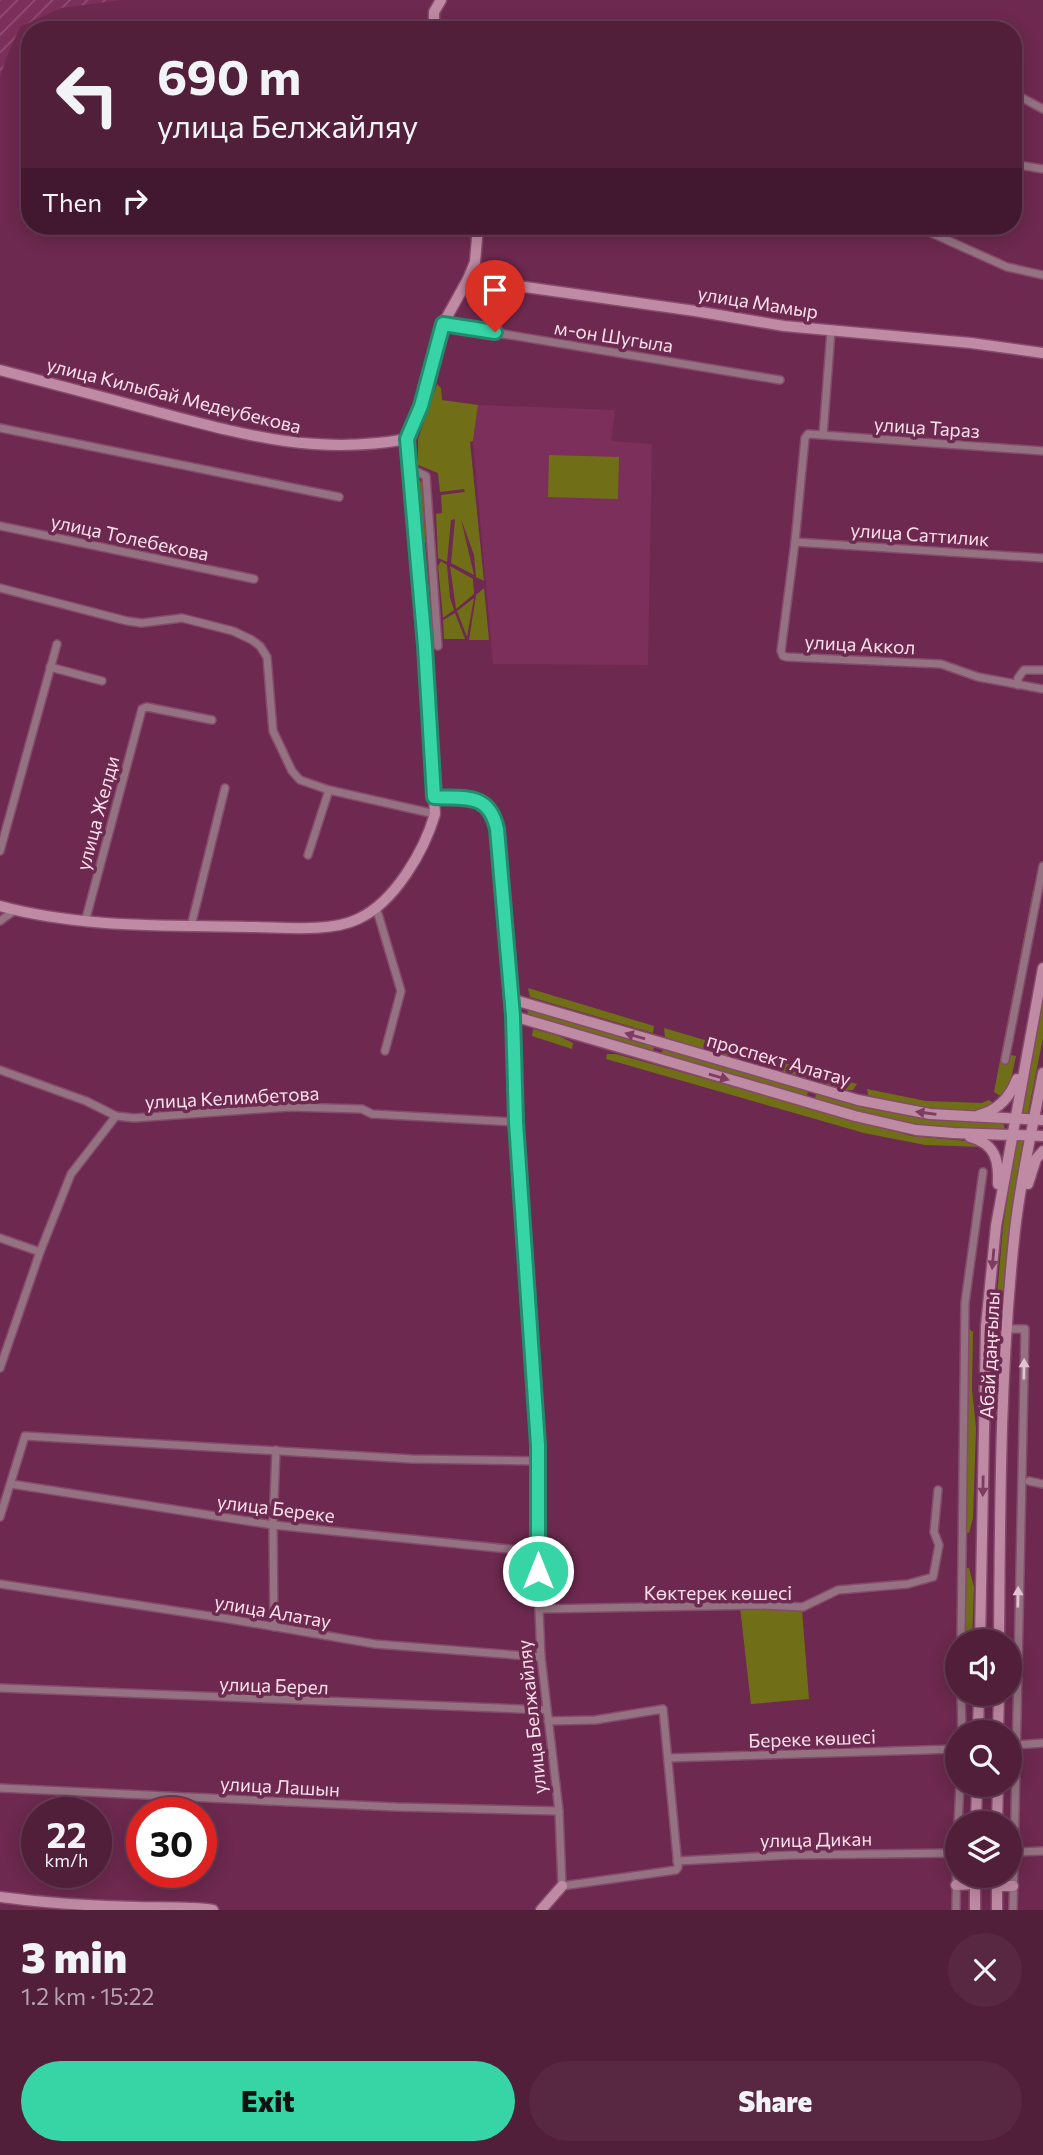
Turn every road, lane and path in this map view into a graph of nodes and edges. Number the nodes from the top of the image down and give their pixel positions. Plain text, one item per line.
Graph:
1 (441, 0) edge
2 (434, 21) edge
3 (1022, 98) edge
4 (1043, 109) edge
5 (1022, 166) edge
6 (1043, 169) edge
7 (478, 235) edge
8 (936, 235) edge
9 (1043, 275) edge
10 (468, 279) junction
11 (443, 324) junction
12 (831, 331) junction
13 (1043, 353) edge
14 (0, 370) edge
15 (780, 380) dead end
16 (0, 428) edge
17 (823, 435) junction
18 (407, 439) junction
19 (1043, 451) edge
20 (409, 468) junction
21 (339, 497) dead end
22 (0, 526) edge
23 (795, 542) junction
24 (1043, 558) edge
25 (254, 579) dead end
26 (0, 588) edge
27 (57, 644) dead end
28 (438, 646) dead end
29 (50, 667) junction
30 (1043, 670) edge
31 (102, 681) dead end
32 (1018, 685) junction
33 (1043, 689) edge
34 (212, 720) dead end
35 (225, 788) dead end
36 (329, 790) junction
37 (434, 797) junction
38 (435, 814) junction
39 (0, 850) edge
40 (308, 855) dead end
41 (1043, 866) edge
42 (1041, 891) edge
43 (0, 906) edge
44 (376, 907) junction
45 (15, 910) junction
46 (0, 921) edge
47 (85, 922) junction
48 (191, 926) junction
49 (1043, 968) edge
50 (511, 999) junction
51 (513, 1016) junction
52 (658, 1043) junction
53 (385, 1051) dead end
54 (1026, 1055) junction
55 (656, 1058) junction
56 (1004, 1060) dead end
57 (0, 1070) edge
58 (1043, 1073) edge
59 (812, 1086) junction
60 (809, 1103) junction
61 (116, 1116) junction
62 (953, 1116) junction
63 (1014, 1119) junction
64 (1038, 1120) edge
65 (516, 1122) junction
66 (953, 1133) junction
67 (1011, 1135) junction
68 (1030, 1136) junction
69 (1043, 1136) edge
70 (1043, 1152) edge
71 (983, 1172) dead end
72 (996, 1226) junction
73 (1016, 1228) junction
74 (0, 1238) edge
75 (40, 1252) junction
76 (1007, 1329) junction
77 (0, 1368) edge
78 (985, 1377) junction
79 (1004, 1377) junction
80 (276, 1450) junction
81 (539, 1461) junction
82 (1029, 1481) dead end
83 (10, 1483) junction
84 (1043, 1484) edge
85 (938, 1490) dead end
86 (0, 1517) edge
87 (273, 1525) junction
88 (538, 1552) junction
89 (0, 1584) edge
90 (539, 1609) junction
91 (274, 1627) junction
92 (961, 1629) edge
93 (980, 1629) edge
94 (999, 1629) edge
95 (541, 1657) junction
96 (0, 1688) edge
97 (548, 1710) junction
98 (1017, 1720) edge
99 (548, 1721) junction
100 (1043, 1743) edge
101 (1022, 1745) edge
102 (945, 1749) edge
103 (668, 1758) junction
104 (0, 1788) edge
105 (559, 1811) junction
106 (1043, 1851) edge
107 (1022, 1852) edge
108 (945, 1853) edge
109 (677, 1861) junction
110 (562, 1886) junction
111 (956, 1888) edge
112 (975, 1888) edge
113 (997, 1888) edge
114 (1013, 1888) edge
115 (0, 1897) edge
116 (214, 1910) edge
117 (541, 1910) edge
118 (956, 1910) edge
119 (975, 1910) edge
120 (997, 1910) edge
121 (1013, 1910) edge

1 - 2 main road
3 - 4 street
5 - 6 street
7 - 10 main road
8 - 9 street
10 - 11 main road
10 - 12 main road, улица Мамыр
11 - 15 street, м-он Шугыла
11 - 18 main road
12 - 13 main road, улица Мамыр
12 - 17 street
14 - 18 main road, улица Килыбай Медеубекова
16 - 21 street
17 - 19 street, улица Тараз
17 - 23 street, улица Тараз
18 - 20 main road
20 - 28 street
20 - 37 main road
22 - 25 street, улица Толебекова
23 - 24 street, улица Саттилик
23 - 32 street, улица Аккол
26 - 36 street
27 - 29 street
29 - 31 street
29 - 39 street
30 - 32 street
32 - 33 street, улица Аккол
34 - 47 street, улица Желди
35 - 48 street
36 - 38 street
36 - 40 street
37 - 38 main road
37 - 50 main road, улица Белжайляу
38 - 44 main road
41 - 42 street
42 - 56 street
43 - 45 main road
44 - 48 main road
44 - 53 street
45 - 46 street
45 - 47 main road
47 - 48 main road
49 - 54 main road
50 - 51 main road, улица Белжайляу
52 -> 50 main road, проспект Алатау
51 - 55 main road, проспект Алатау
51 - 65 street, улица Белжайляу
52 - 55 main road
52 - 59 main road, проспект Алатау
54 - 62 main road
54 - 63 main road
55 -> 60 main road, проспект Алатау
57 - 61 street, улица Келимбетова
58 - 64 main road, Абай даңғылы
59 - 60 main road
62 -> 59 main road, проспект Алатау
60 - 66 main road, проспект Алатау
61 - 65 street, улица Келимбетова
61 - 75 street
62 - 63 main road, проспект Алатау
63 - 64 main road, проспект Алатау
63 - 67 main road
64 - 68 main road, Абай даңғылы
65 - 81 street, улица Белжайляу
66 - 67 main road, проспект Алатау
66 - 72 main road
67 - 68 main road, проспект Алатау
67 - 72 main road
68 - 69 main road, проспект Алатау
68 - 73 main road, Абай даңғылы
70 - 73 main road
71 - 92 street
72 -> 78 main road
73 - 76 main road, Абай даңғылы
74 - 75 street
75 - 77 street
76 - 79 main road, Абай даңғылы
98 -> 76 street
78 - 79 main road
78 -> 93 main road
79 - 94 main road, Абай даңғылы
80 - 81 street
80 - 83 street
80 - 87 street
81 - 88 street, улица Белжайляу
82 - 84 street
83 - 86 street
83 - 87 street, улица Береке
85 - 90 street, Көктерек көшесі
87 - 88 street, улица Береке
87 - 91 street
88 - 90 street, улица Белжайляу
89 - 91 street, улица Алатау
90 - 95 street, улица Белжайляу
91 - 95 street, улица Алатау
95 - 97 street, улица Белжайляу
96 - 97 street, улица Берел
97 - 99 street, улица Белжайляу
99 - 103 street
99 - 105 street, улица Белжайляу
100 - 101 street
102 - 103 street, Береке көшесі
103 - 109 street
104 - 105 street, улица Лашын
105 - 110 street, улица Белжайляу
106 - 107 street
108 - 109 street, улица Дикан
109 - 110 street, улица Дикан
110 - 117 main road
111 - 118 street
112 - 119 main road
113 - 120 main road
114 - 121 street
115 - 116 main road

